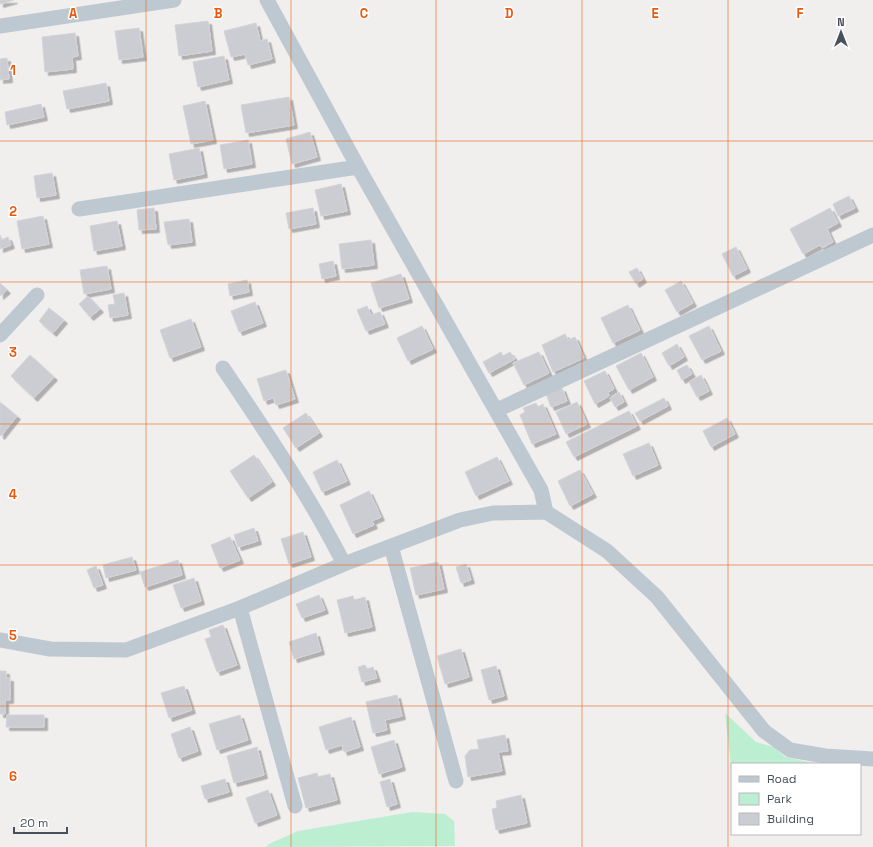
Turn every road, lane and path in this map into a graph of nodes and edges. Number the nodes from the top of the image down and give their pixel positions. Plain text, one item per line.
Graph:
1 (174, 0) edge
2 (267, 0) edge
3 (0, 26) edge
4 (358, 167) junction
5 (79, 209) dead end
6 (873, 234) edge
7 (37, 295) dead end
8 (0, 335) edge
9 (223, 368) dead end
10 (497, 410) junction
11 (546, 512) junction
12 (391, 546) junction
13 (344, 564) junction
14 (240, 608) junction
15 (0, 640) edge
16 (873, 759) edge
17 (456, 781) dead end
18 (295, 806) dead end

1 - 3 street
2 - 4 street
4 - 5 street
4 - 10 street
6 - 10 street
7 - 8 street
9 - 13 street
10 - 11 street
11 - 12 street
11 - 16 street
12 - 13 street
12 - 17 street
13 - 14 street
14 - 15 street
14 - 18 street

